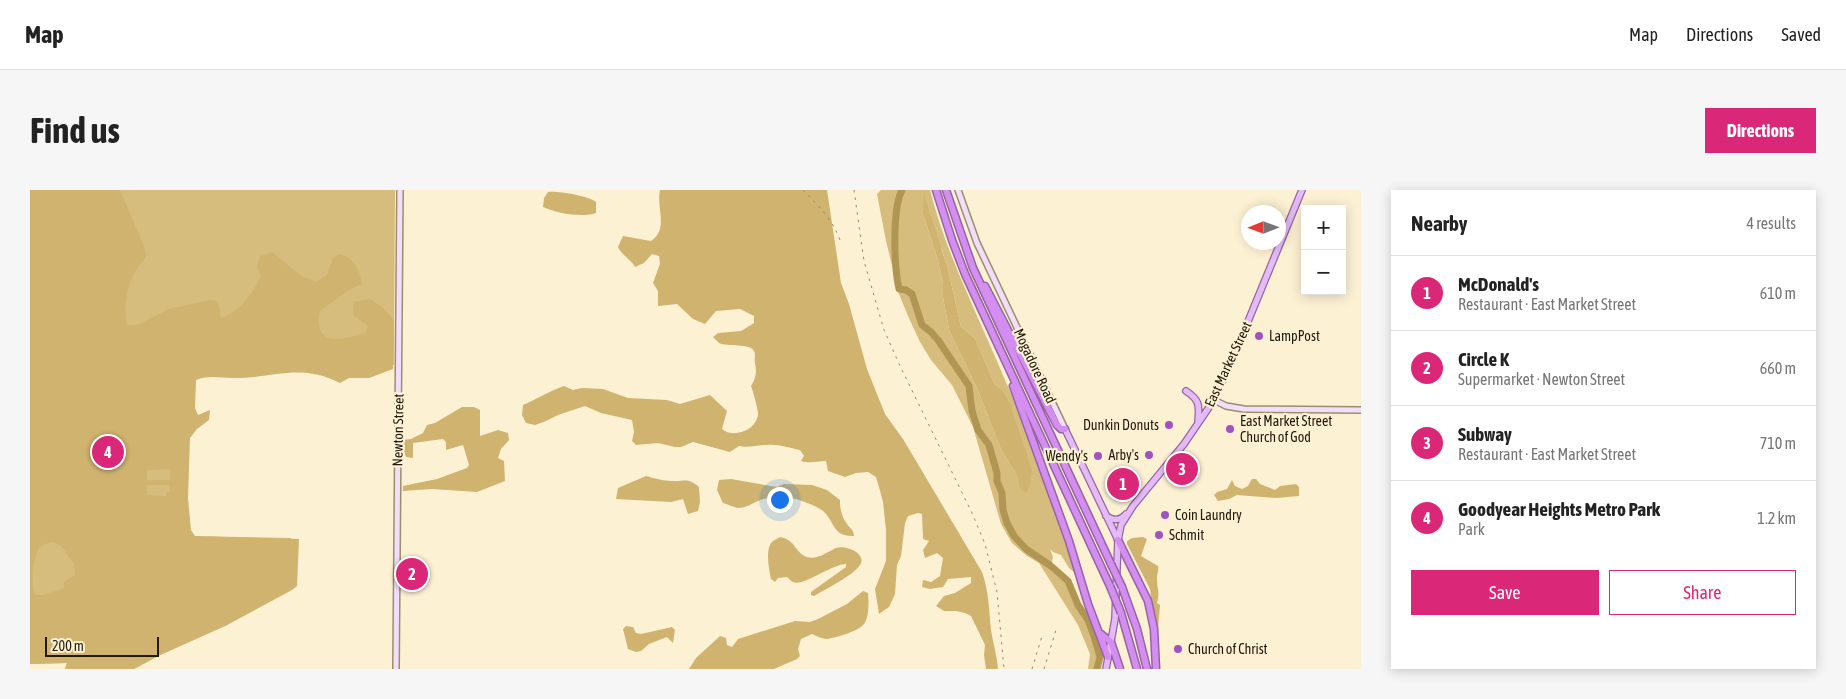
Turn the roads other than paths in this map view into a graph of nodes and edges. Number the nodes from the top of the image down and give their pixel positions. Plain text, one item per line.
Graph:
1 (400, 190) edge
2 (936, 190) edge
3 (946, 190) edge
4 (958, 190) edge
5 (1302, 190) edge
6 (973, 268) junction
7 (996, 343) junction
8 (1186, 391) dead end
9 (1214, 400) junction
10 (1361, 410) edge
11 (1198, 425) junction
12 (1065, 429) junction
13 (1128, 512) junction
14 (1106, 516) junction
15 (1118, 540) junction
16 (1099, 631) junction
17 (1111, 642) junction
18 (1108, 657) junction
19 (396, 669) edge
20 (1106, 669) edge
21 (1120, 669) edge
22 (1137, 669) edge
23 (1148, 669) edge
24 (1156, 669) edge

1 - 19 street, Newton Street
2 - 7 highway
3 - 6 highway
4 - 12 street, Mogadore Road
5 - 9 main road, East Market Street
6 - 12 highway
6 - 23 highway, bridge
7 - 16 highway
7 - 22 highway, bridge
8 - 11 main road
9 - 10 street
9 - 11 main road, East Market Street
11 - 13 main road, East Market Street
12 - 14 main road, Mogadore Road
13 - 14 main road
13 - 15 main road, East Market Street
14 - 15 main road, Mogadore Road
15 - 17 main road, East Market Street
15 - 24 highway
16 - 17 highway
16 - 18 highway
17 - 18 main road, East Market Street
17 - 21 highway
18 - 20 main road, East Market Street

